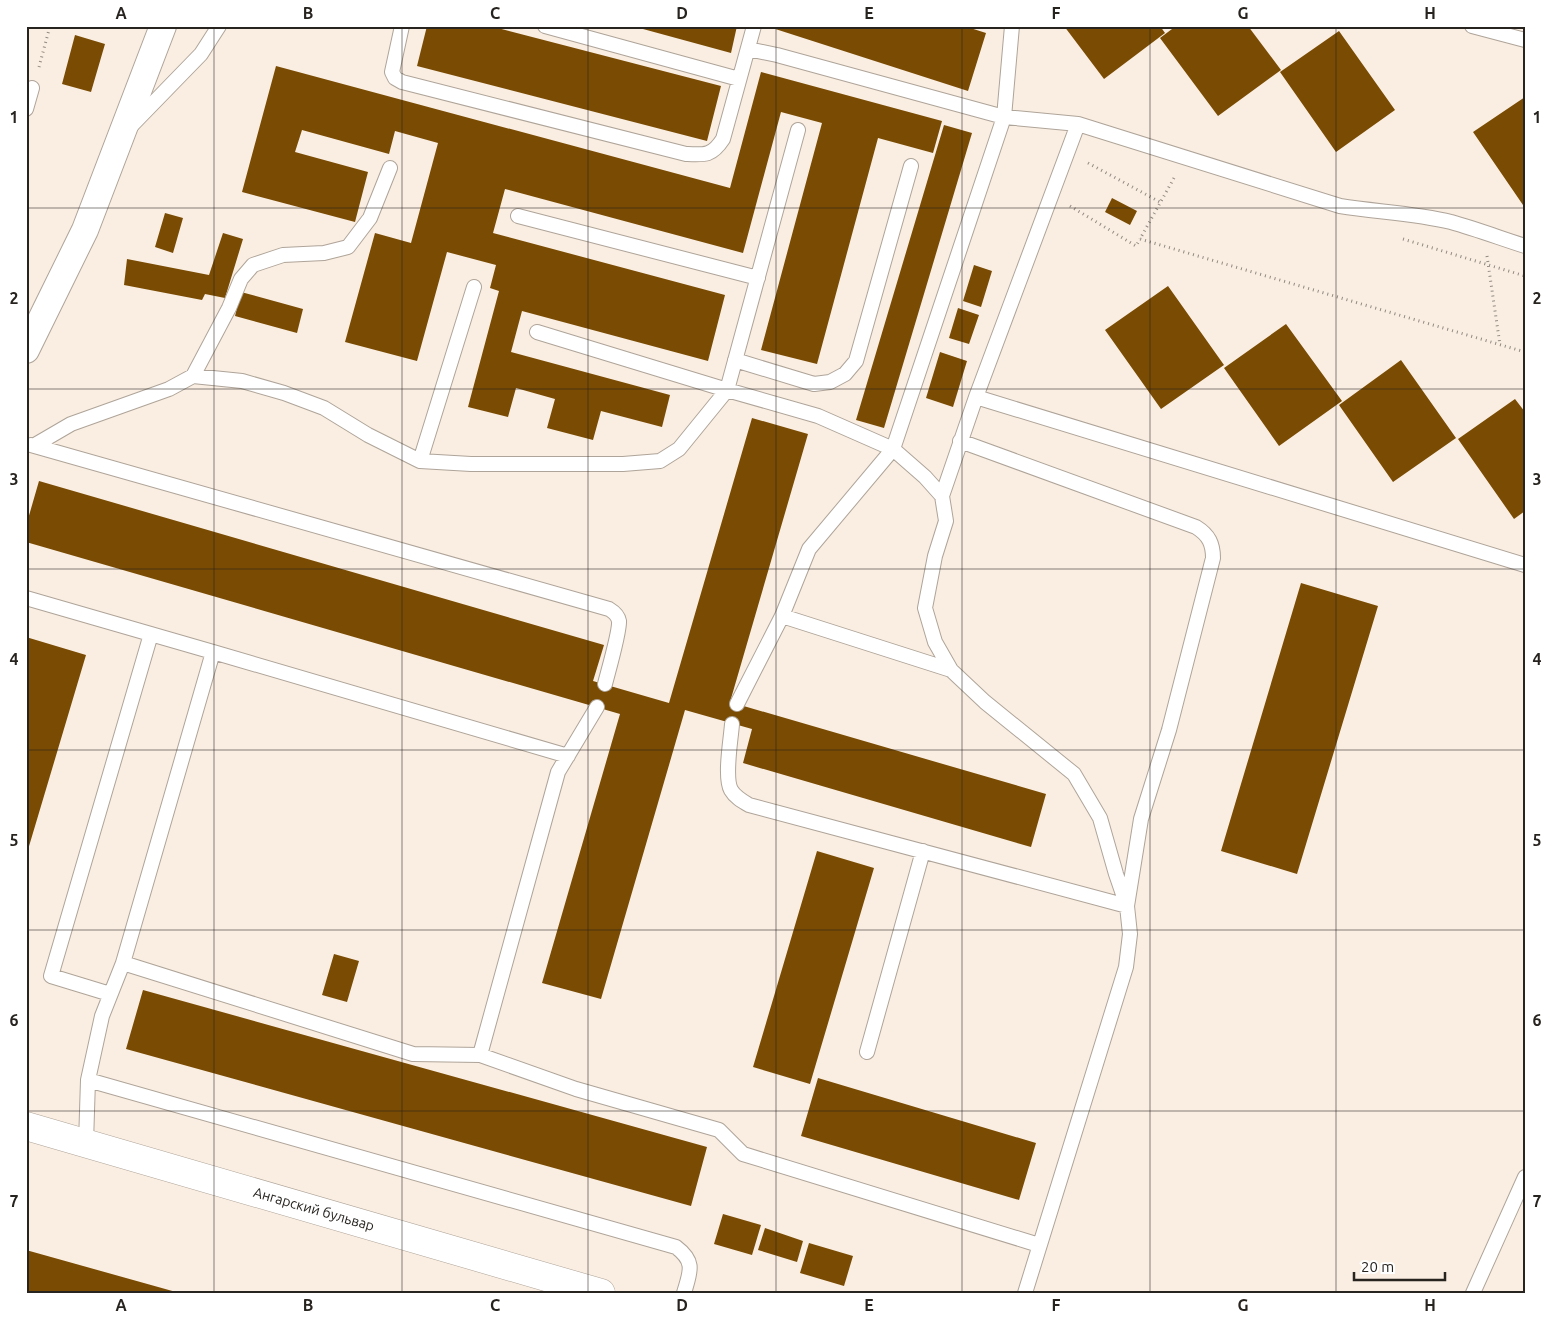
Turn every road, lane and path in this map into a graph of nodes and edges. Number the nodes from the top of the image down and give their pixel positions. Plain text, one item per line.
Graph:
1 (50, 26) edge
2 (162, 26) edge
3 (219, 26) edge
4 (402, 26) edge
5 (545, 26) edge
6 (754, 26) edge
7 (1012, 26) edge
8 (1472, 26) edge
9 (1525, 40) edge
10 (748, 49) junction
11 (739, 78) junction
12 (32, 88) joint
13 (26, 109) edge
14 (1004, 116) junction
15 (1078, 124) junction
16 (798, 130) dead end
17 (120, 138) junction
18 (1068, 152) junction
19 (1184, 157) junction
20 (911, 166) dead end
21 (390, 168) dead end
22 (1052, 195) junction
23 (1160, 202) junction
24 (518, 216) dead end
25 (1484, 232) junction
26 (1140, 239) junction
27 (1525, 246) edge
28 (758, 278) junction
29 (474, 288) dead end
30 (537, 332) dead end
31 (1500, 345) junction
32 (26, 350) edge
33 (1525, 352) edge
34 (735, 360) junction
35 (194, 376) junction
36 (727, 390) junction
37 (976, 398) junction
38 (960, 441) junction
39 (31, 444) edge
40 (893, 449) junction
41 (420, 461) junction
42 (942, 496) junction
43 (1525, 564) edge
44 (26, 598) edge
45 (782, 616) junction
46 (151, 634) junction
47 (213, 652) junction
48 (951, 670) junction
49 (606, 684) dead end
50 (737, 704) dead end
51 (597, 708) dead end
52 (732, 724) dead end
53 (568, 756) junction
54 (923, 851) junction
55 (1127, 906) junction
56 (123, 963) junction
57 (110, 994) junction
58 (867, 1052) dead end
59 (480, 1055) junction
60 (88, 1080) junction
61 (26, 1126) edge
62 (86, 1143) junction
63 (1525, 1177) edge
64 (1039, 1245) junction
65 (601, 1293) edge
66 (684, 1293) edge
67 (1025, 1293) edge
68 (1473, 1293) edge

1 - 12 path
2 - 17 street
3 - 17 lane
4 - 11 lane
5 - 11 lane
6 - 10 lane
7 - 14 lane
8 - 9 lane
10 - 11 lane
10 - 14 lane
12 - 13 lane
14 - 15 lane
14 - 40 lane
15 - 18 lane
15 - 19 lane
16 - 28 lane
17 - 32 street
18 - 22 lane
18 - 23 path
19 - 23 path
19 - 25 lane
20 - 34 lane
21 - 35 lane
22 - 26 path
22 - 37 lane
23 - 26 path
24 - 28 lane
25 - 27 lane
25 - 31 path
26 - 31 path
28 - 34 lane
29 - 41 lane
30 - 36 lane
31 - 33 path
34 - 36 lane
35 - 39 lane
35 - 41 lane
36 - 40 lane
36 - 41 lane
37 - 38 lane
37 - 43 lane
38 - 42 lane
38 - 55 lane
39 - 49 lane
40 - 42 lane
40 - 45 lane
42 - 48 lane
44 - 46 lane
45 - 48 lane
45 - 50 lane
46 - 47 lane
46 - 57 lane
47 - 53 lane
47 - 56 lane
48 - 55 lane
51 - 53 lane
52 - 54 lane
53 - 59 lane
54 - 55 lane
54 - 58 lane
55 - 64 lane
56 - 57 lane
56 - 59 lane
57 - 60 lane
59 - 64 lane
60 - 62 lane
60 - 66 lane
61 - 62 street, Ангарский бульвар
62 - 65 street, Ангарский бульвар
63 - 68 lane
64 - 67 lane

